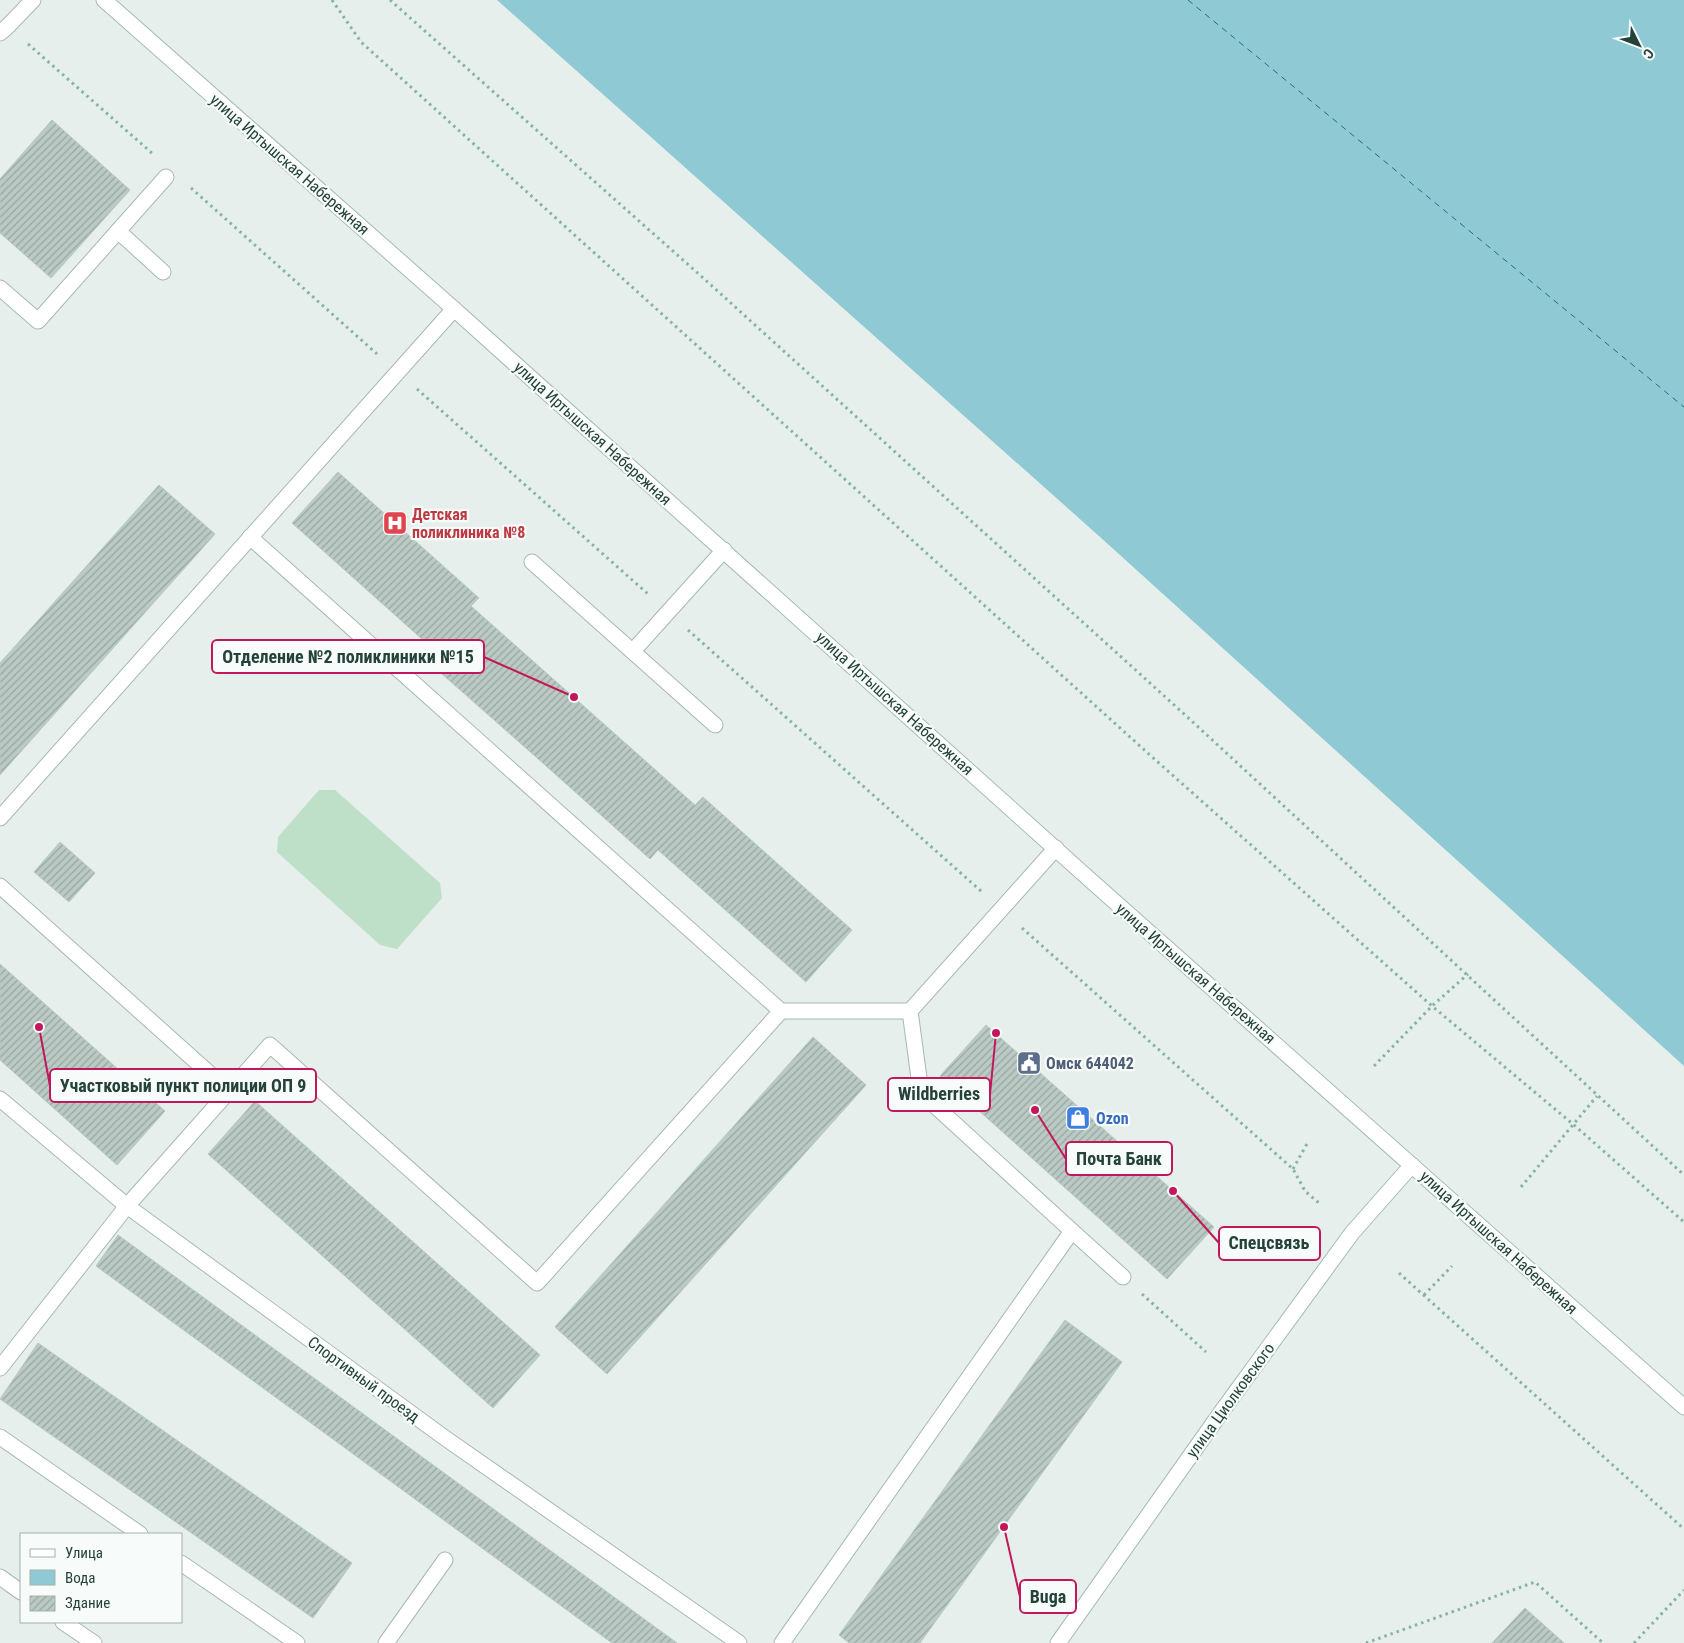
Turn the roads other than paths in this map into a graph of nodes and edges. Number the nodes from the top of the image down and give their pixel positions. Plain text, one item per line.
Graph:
1 (33, 0) edge
2 (104, 0) edge
3 (0, 33) edge
4 (166, 178) dead end
5 (118, 232) junction
6 (163, 272) dead end
7 (0, 288) edge
8 (454, 309) junction
9 (250, 537) junction
10 (724, 550) junction
11 (532, 562) dead end
12 (633, 652) junction
13 (715, 725) dead end
14 (0, 818) edge
15 (1056, 848) junction
16 (0, 886) edge
17 (781, 1011) junction
18 (910, 1011) junction
19 (230, 1091) junction
20 (0, 1099) edge
21 (1412, 1165) junction
22 (127, 1206) junction
23 (1072, 1230) junction
24 (1123, 1277) road end
25 (0, 1368) edge
26 (1684, 1407) edge
27 (0, 1437) edge
28 (139, 1533) edge
29 (445, 1560) dead end
30 (182, 1563) edge
31 (0, 1577) edge
32 (20, 1591) edge
33 (64, 1623) edge
34 (94, 1643) edge
35 (297, 1643) edge
36 (386, 1643) edge
37 (739, 1643) edge
38 (782, 1643) edge
39 (1058, 1643) edge

1 - 3 main road
2 - 8 main road, улица Иртышская Набережная
4 - 5 main road
5 - 6 main road
5 - 7 main road
8 - 9 main road
8 - 10 main road, улица Иртышская Набережная
9 - 14 main road
9 - 17 main road
10 - 12 main road
10 - 15 main road, улица Иртышская Набережная
11 - 12 main road
12 - 13 main road
15 - 18 main road
15 - 21 main road, улица Иртышская Набережная
16 - 19 main road
17 - 18 main road
17 - 19 main road
18 - 23 main road
19 - 22 main road
20 - 22 main road, Спортивный проезд
21 - 26 main road, улица Иртышская Набережная
21 - 39 main road, улица Циолковского
22 - 25 main road
22 - 37 main road, Спортивный проезд
23 - 24 main road
23 - 38 main road
27 - 28 main road
29 - 36 main road
30 - 35 main road
31 - 32 main road
33 - 34 main road

